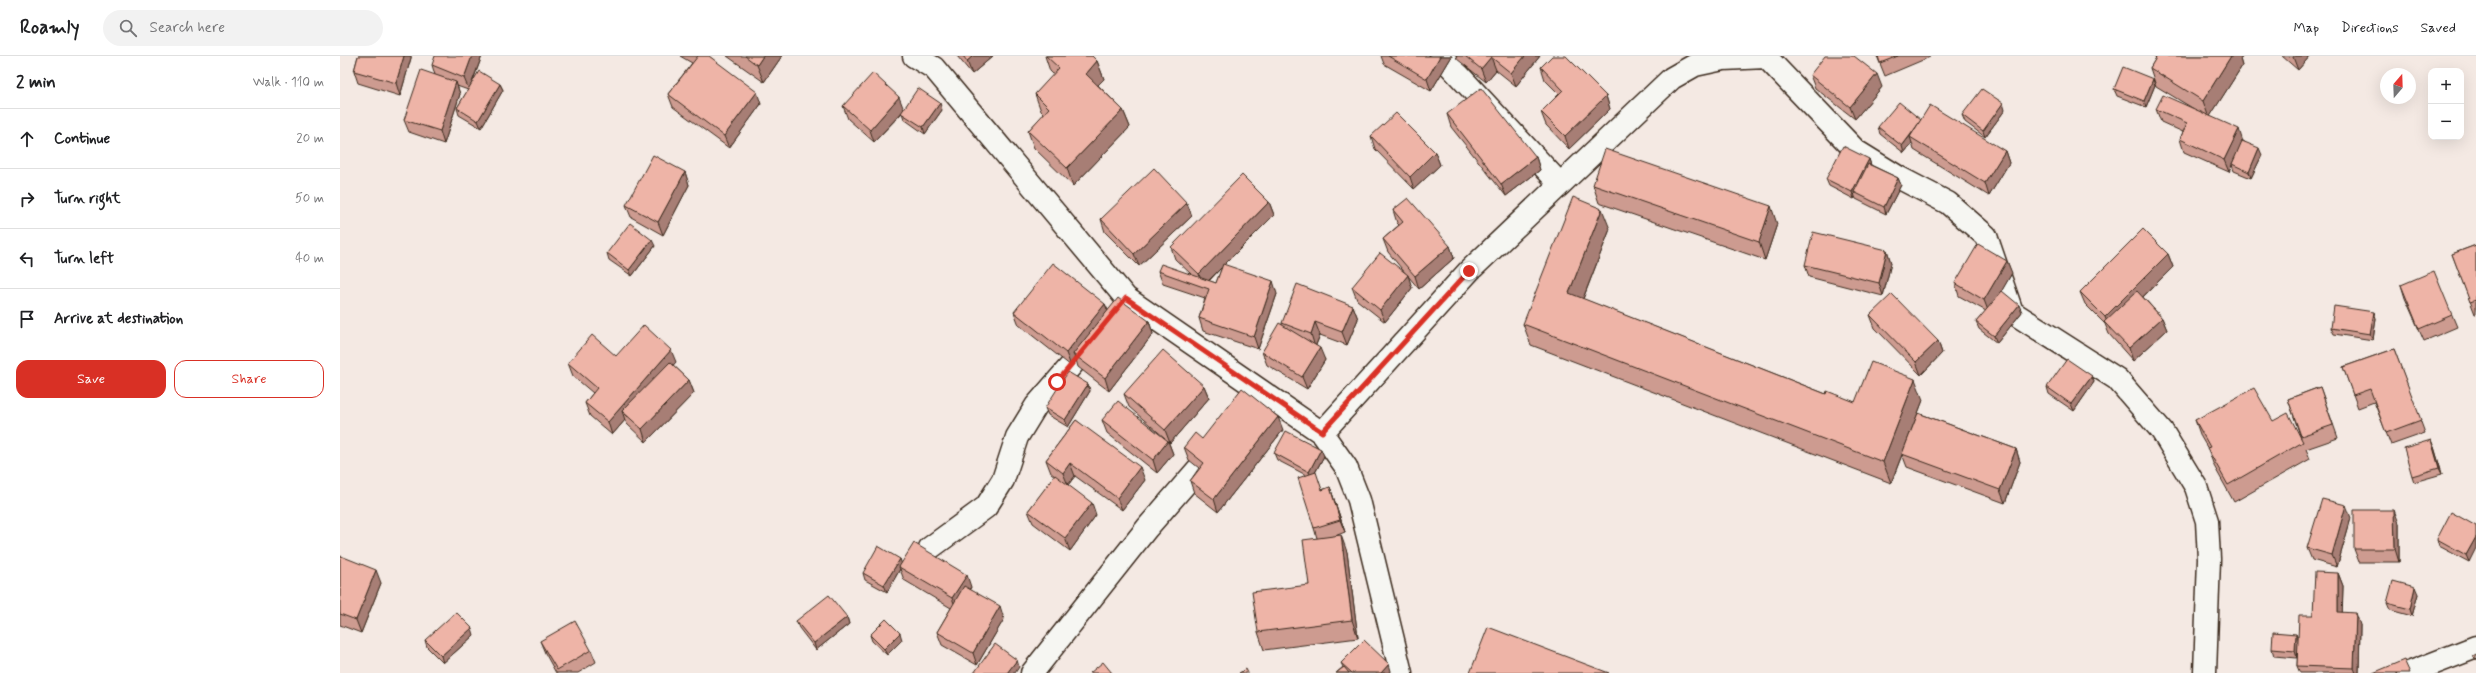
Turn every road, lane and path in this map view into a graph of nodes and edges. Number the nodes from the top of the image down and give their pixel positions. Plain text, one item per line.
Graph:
1 (914, 56) edge
2 (1441, 56) edge
3 (1767, 56) edge
4 (930, 62) edge
5 (1560, 184) junction
6 (1126, 298) junction
7 (1265, 392) junction
8 (1250, 409) edge
9 (1230, 432) edge
10 (1322, 432) junction
11 (930, 548) dead end
12 (2476, 647) edge
13 (1032, 673) edge
14 (1401, 673) edge
15 (2206, 673) edge
16 (2409, 673) edge

1 - 4 street
2 - 5 street
3 - 5 street
3 - 15 street
4 - 6 street
5 - 10 street
6 - 7 street
6 - 11 street
7 - 8 street
7 - 10 street
9 - 13 street
10 - 14 street
12 - 16 street

